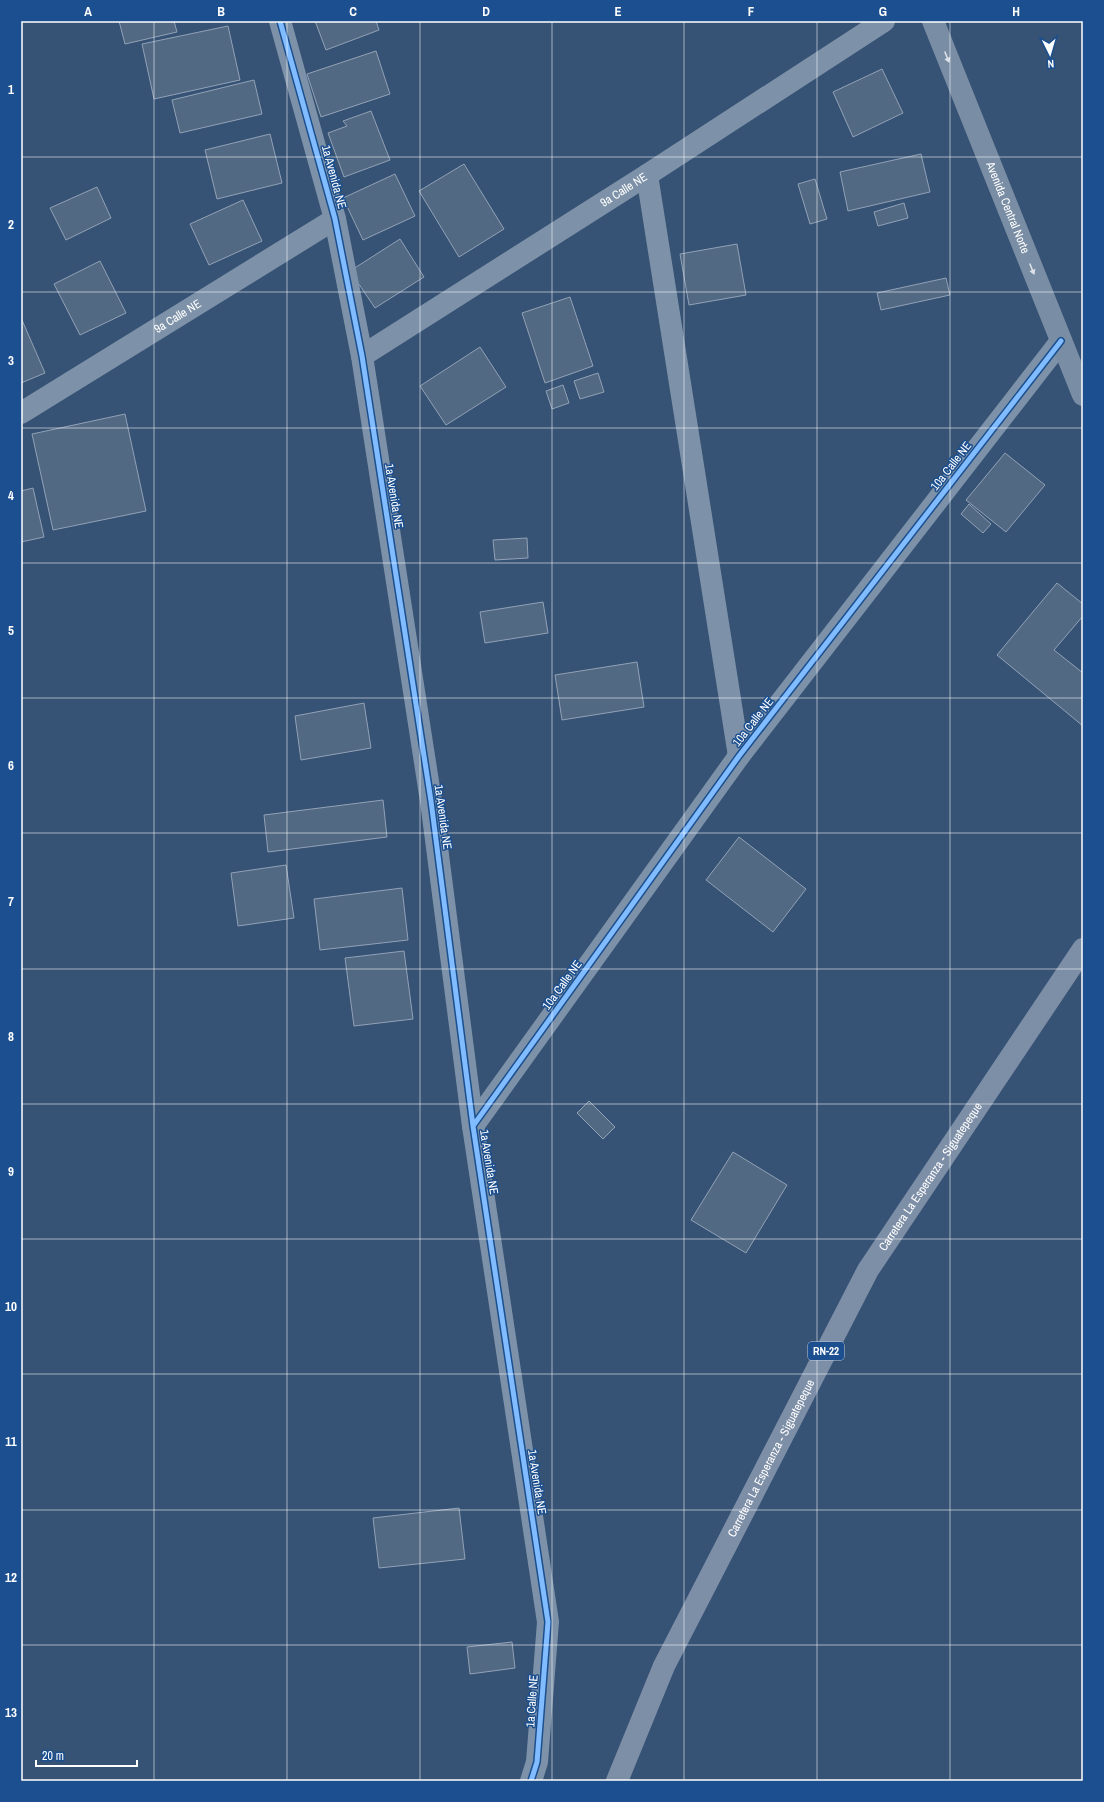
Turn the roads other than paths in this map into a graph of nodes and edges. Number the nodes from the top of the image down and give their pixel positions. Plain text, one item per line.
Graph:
1 (280, 21) edge
2 (884, 21) edge
3 (933, 21) edge
4 (646, 175) junction
5 (335, 219) junction
6 (1061, 341) junction
7 (362, 356) junction
8 (1083, 395) edge
9 (21, 414) edge
10 (739, 756) junction
11 (1083, 949) edge
12 (473, 1126) junction
13 (548, 1622) joint
14 (531, 1781) edge
15 (617, 1781) edge

1 - 5 street, 1a Avenida NE
2 - 4 street, 9a Calle NE
3 -> 6 street, Avenida Central Norte
4 - 7 street, 9a Calle NE
4 - 10 street
5 - 7 street, 1a Avenida NE
5 - 9 street, 9a Calle NE
6 - 8 street, Avenida Central Norte
6 - 10 street, 10a Calle NE
7 - 12 street, 1a Avenida NE
10 - 12 street, 10a Calle NE
11 - 15 main road, Carretera La Esperanza - Siguatepeque / RN-22
12 - 13 street, 1a Avenida NE
13 - 14 street, 1a Calle NE

